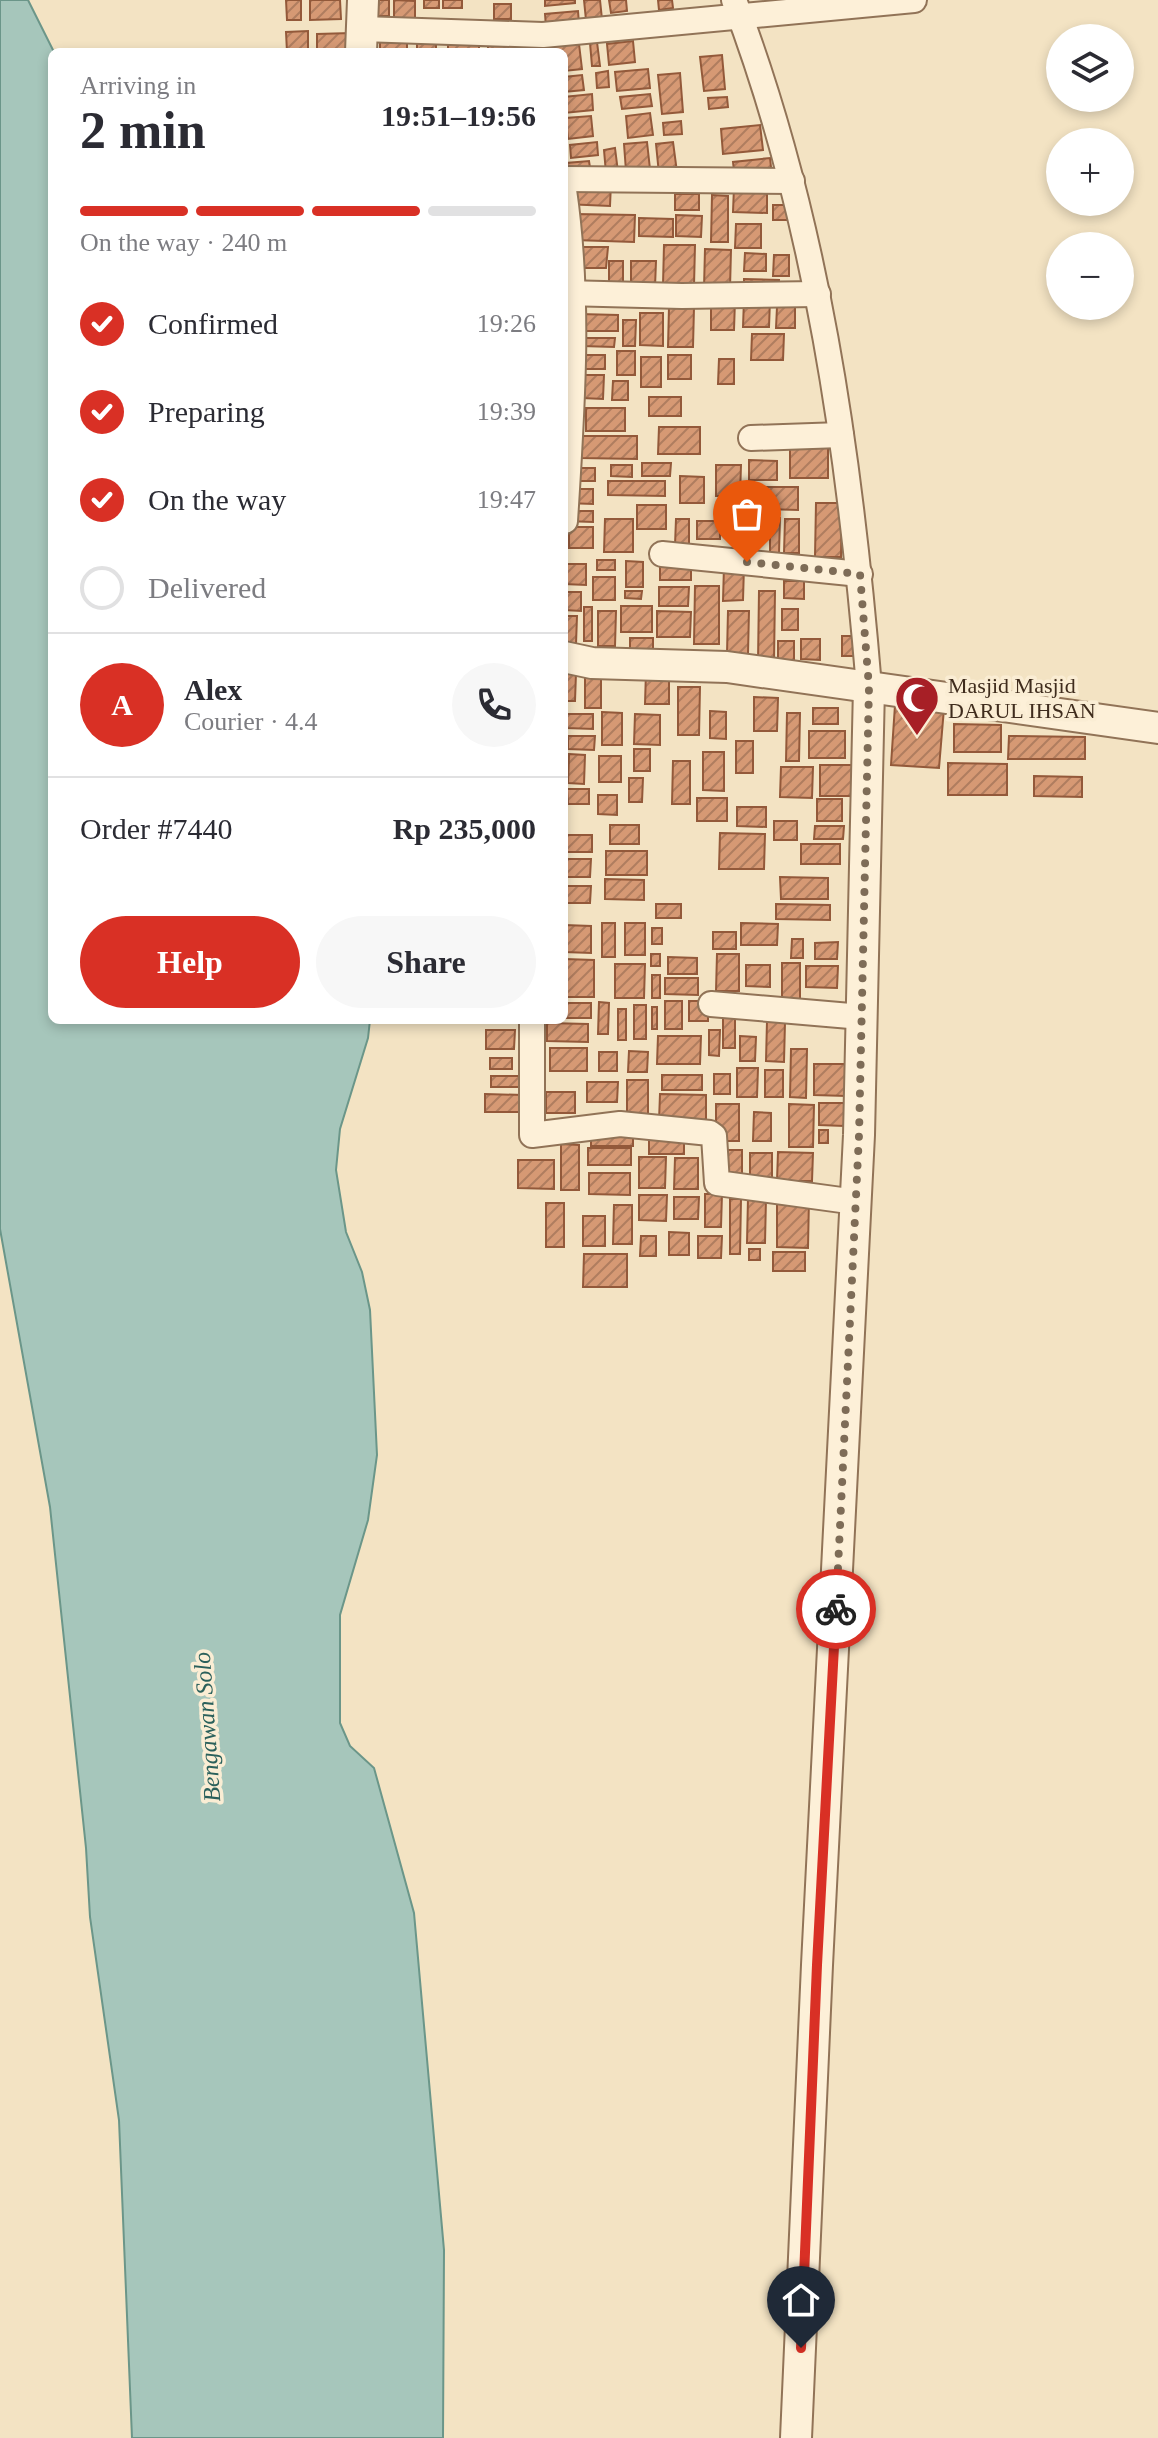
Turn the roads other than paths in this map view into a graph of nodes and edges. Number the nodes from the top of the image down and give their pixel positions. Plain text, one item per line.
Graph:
1 (914, 0) edge
2 (737, 8) edge
3 (362, 27) edge
4 (545, 44) edge
5 (568, 179) edge
6 (792, 181) junction
7 (568, 272) edge
8 (569, 293) edge
9 (818, 294) junction
10 (841, 435) junction
11 (751, 438) dead end
12 (568, 476) edge
13 (662, 554) dead end
14 (860, 574) junction
15 (568, 658) edge
16 (869, 687) junction
17 (1158, 728) edge
18 (711, 1004) dead end
19 (862, 1017) junction
20 (532, 1024) edge
21 (856, 1202) junction
22 (796, 2438) edge

1 - 2 street
2 - 4 street
2 - 6 street
3 - 4 street
5 - 6 street
6 - 9 street
7 - 8 street
8 - 9 street
8 - 12 street
9 - 10 street
10 - 11 street
10 - 14 street
13 - 14 street
14 - 16 street
15 - 16 street
16 - 17 street
16 - 19 street
18 - 19 street
19 - 21 street
20 - 21 street
21 - 22 street

